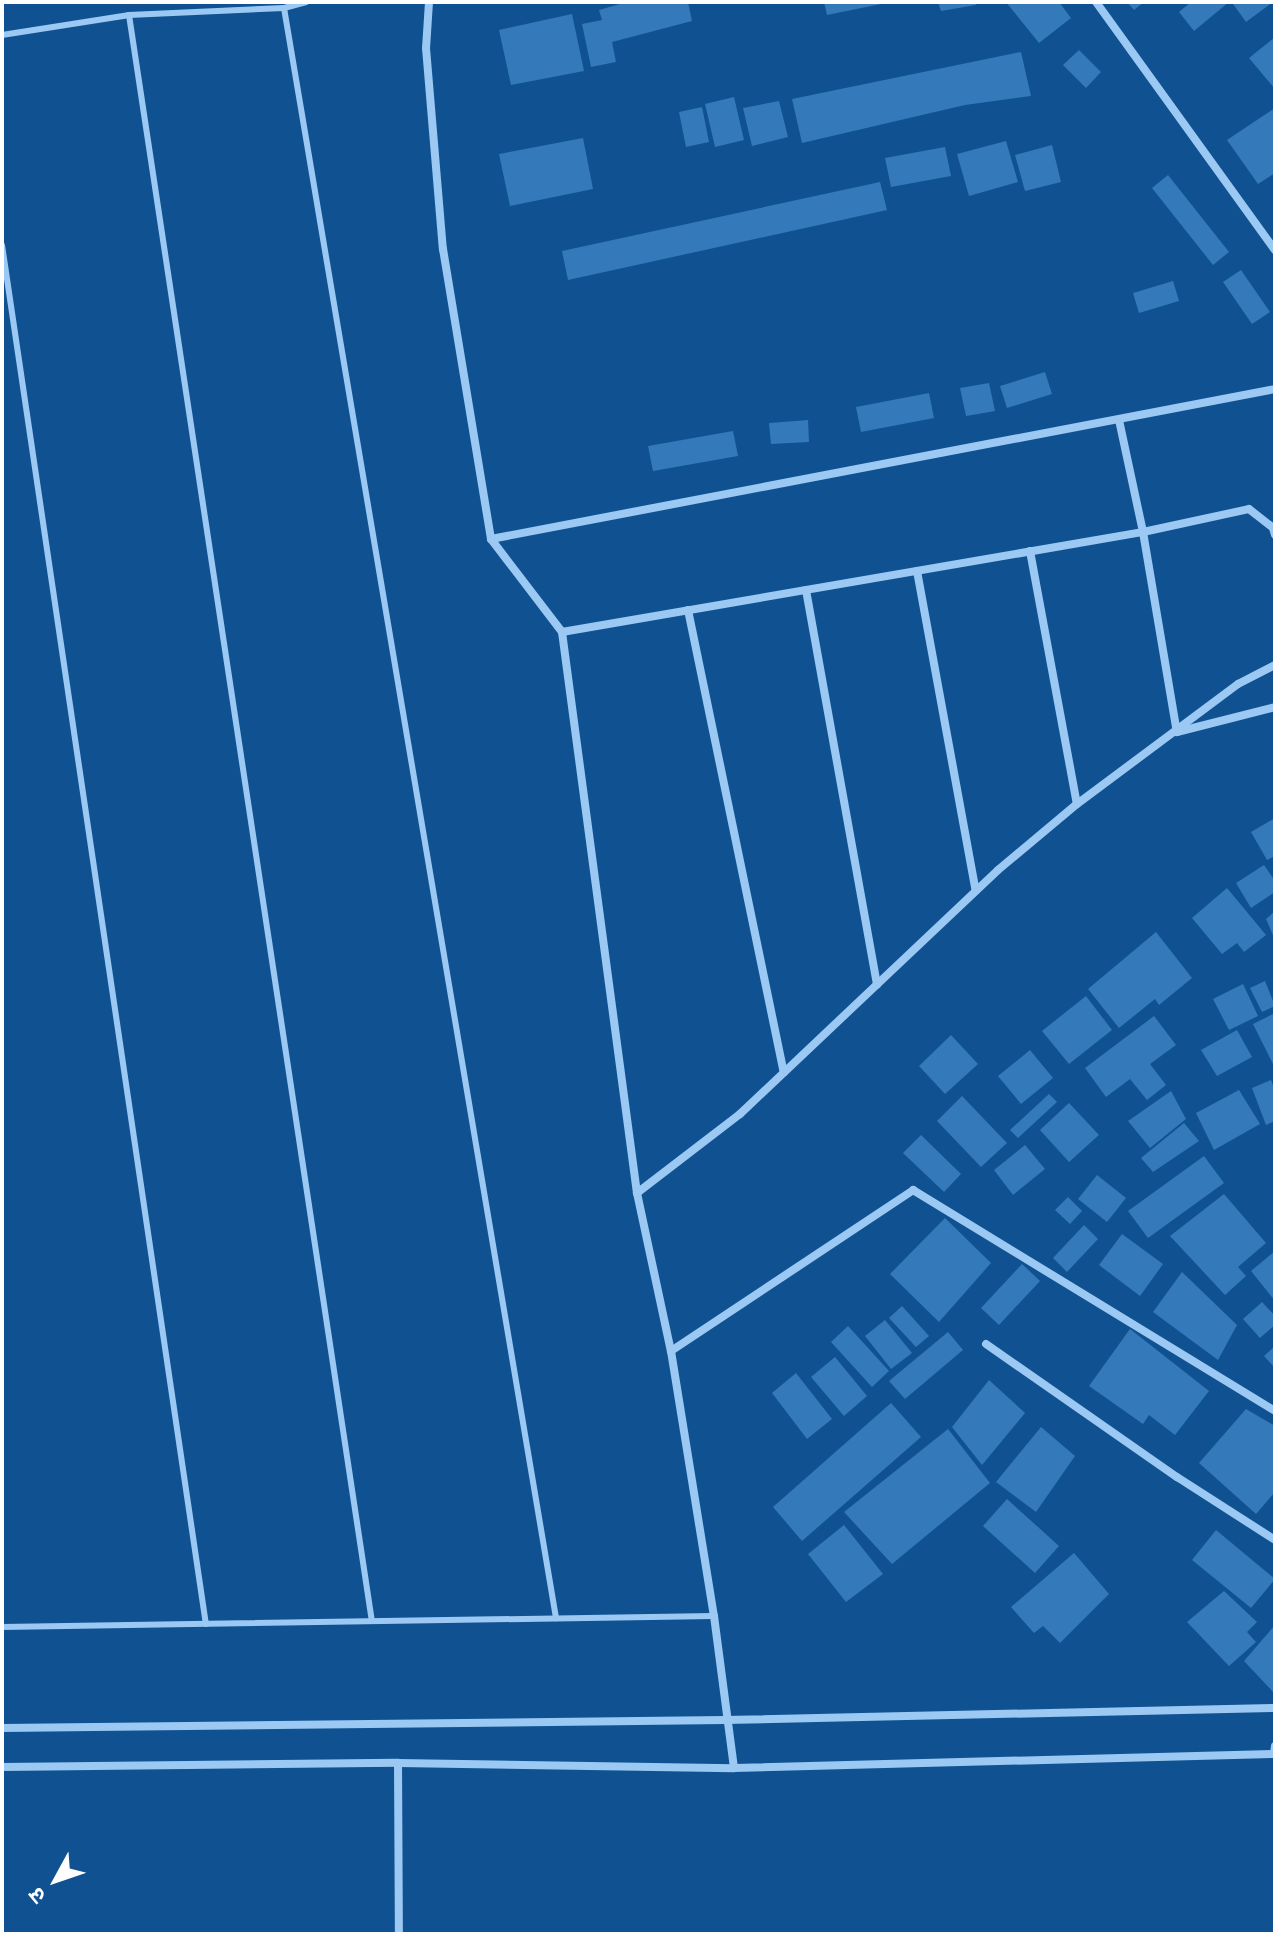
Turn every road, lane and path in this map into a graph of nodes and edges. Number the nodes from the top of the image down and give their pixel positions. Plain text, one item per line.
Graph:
1 (306, 2) edge
2 (429, 2) edge
3 (1096, 2) edge
4 (284, 8) junction
5 (129, 15) junction
6 (2, 35) edge
7 (2, 245) edge
8 (1275, 250) edge
9 (1275, 389) edge
10 (1119, 420) junction
11 (1143, 532) junction
12 (1275, 535) edge
13 (491, 539) junction
14 (1030, 551) junction
15 (917, 571) junction
16 (806, 590) junction
17 (688, 610) junction
18 (562, 632) junction
19 (1275, 665) edge
20 (1275, 707) edge
21 (1177, 732) junction
22 (1077, 804) junction
23 (976, 891) junction
24 (877, 985) junction
25 (784, 1072) junction
26 (637, 1193) junction
27 (986, 1344) dead end
28 (671, 1351) junction
29 (1275, 1411) edge
30 (1275, 1540) edge
31 (714, 1616) junction
32 (556, 1618) junction
33 (372, 1621) junction
34 (206, 1624) junction
35 (2, 1627) edge
36 (1275, 1708) edge
37 (725, 1720) junction
38 (2, 1728) edge
39 (1275, 1746) edge
40 (398, 1763) junction
41 (2, 1767) edge
42 (734, 1768) junction
43 (399, 1934) edge

1 - 4 lane
2 - 13 street
3 - 8 street
4 - 5 lane
4 - 32 lane
5 - 6 lane
5 - 33 lane
7 - 34 lane
9 - 10 street
10 - 11 street
10 - 13 street
11 - 12 street
11 - 14 street
11 - 21 street
13 - 18 street
14 - 15 street
14 - 22 street
15 - 16 street
15 - 23 street
16 - 17 street
16 - 24 street
17 - 18 street
17 - 25 street
18 - 26 street
19 - 21 street
20 - 21 street
21 - 22 street
22 - 23 street
23 - 24 street
24 - 25 street
25 - 26 street
26 - 28 street
27 - 30 street
28 - 29 street
28 - 31 street
31 - 32 lane
31 - 37 street
32 - 33 lane
33 - 34 lane
34 - 35 lane
36 - 37 street
37 - 38 street
37 - 42 street
39 - 42 street
40 - 41 street
40 - 42 street
40 - 43 street

